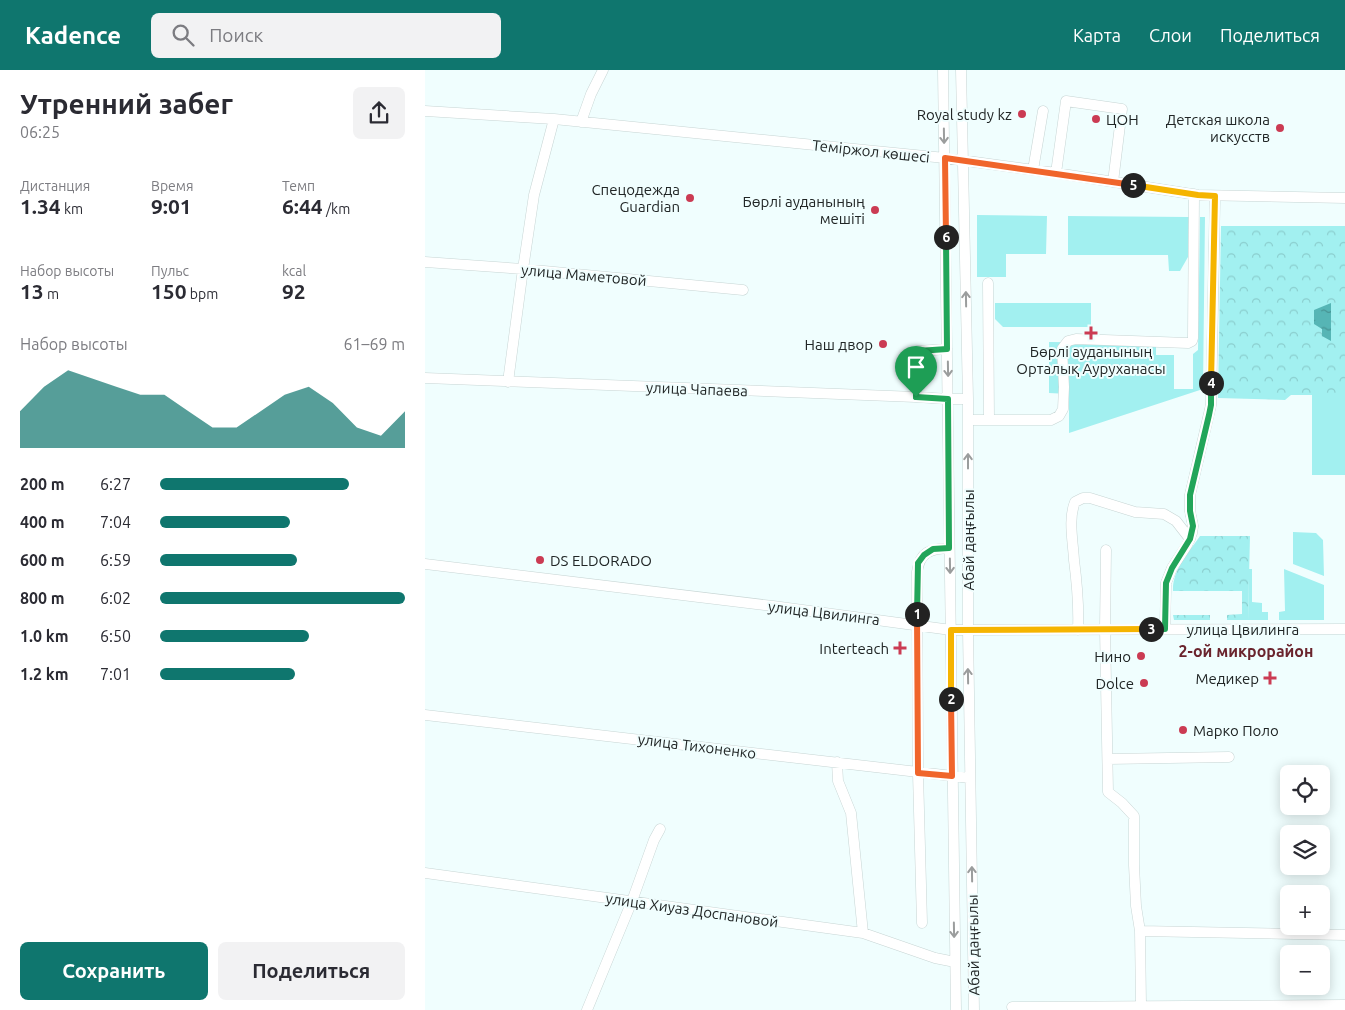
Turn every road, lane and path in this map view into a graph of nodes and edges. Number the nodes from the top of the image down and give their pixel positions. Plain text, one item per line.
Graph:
1 (603, 70) edge
2 (943, 70) edge
3 (961, 70) edge
4 (425, 111) edge
5 (1043, 111) dead end
6 (554, 119) junction
7 (581, 122) junction
8 (945, 158) junction
9 (963, 161) junction
10 (1033, 170) junction
11 (1056, 173) junction
12 (1113, 182) junction
13 (1194, 194) junction
14 (1215, 196) junction
15 (1345, 198) edge
16 (425, 262) edge
17 (523, 269) junction
18 (988, 283) dead end
19 (743, 290) dead end
20 (947, 349) junction
21 (425, 378) edge
22 (508, 382) junction
23 (916, 397) junction
24 (948, 399) junction
25 (968, 399) junction
26 (968, 420) junction
27 (989, 420) junction
28 (1190, 539) junction
29 (949, 548) junction
30 (1107, 550) dead end
31 (425, 564) edge
32 (917, 625) junction
33 (1165, 629) junction
34 (1345, 629) edge
35 (951, 630) junction
36 (968, 630) junction
37 (1078, 630) junction
38 (1105, 630) junction
39 (425, 715) edge
40 (1229, 758) dead end
41 (1108, 759) junction
42 (837, 762) junction
43 (918, 773) junction
44 (952, 776) junction
45 (970, 778) junction
46 (660, 828) dead end
47 (425, 873) edge
48 (632, 901) junction
49 (922, 923) dead end
50 (1140, 931) junction
51 (863, 933) junction
52 (1345, 935) edge
53 (955, 962) junction
54 (1141, 1005) junction
55 (1345, 1005) edge
56 (1011, 1007) dead end
57 (1161, 1008) edge
58 (587, 1010) edge
59 (956, 1010) edge
60 (974, 1010) edge

1 - 7 street
2 -> 8 street, Абай даңғылы
3 - 9 street, Абай даңғылы
4 - 6 street, Теміржол көшесі
5 - 10 street
6 - 7 street, Теміржол көшесі
6 - 17 street
7 - 8 street, Теміржол көшесі
8 - 9 street, Теміржол көшесі
8 - 20 street, Абай даңғылы
9 - 10 street, Теміржол көшесі
25 -> 9 street, Абай даңғылы
10 - 11 street, Теміржол көшесі
11 - 12 street, Теміржол көшесі
11 - 12 street
12 - 13 street, Теміржол көшесі
13 - 14 street, Теміржол көшесі
13 - 27 street
14 - 15 street, Теміржол көшесі
14 - 28 street
16 - 17 street, улица Маметовой
17 - 19 street, улица Маметовой
17 - 22 street
18 - 27 street
20 - 23 street
20 -> 24 street, Абай даңғылы
21 - 22 street, улица Чапаева
22 - 23 street, улица Чапаева
23 - 24 street, улица Чапаева
24 - 25 street, улица Чапаева
24 - 29 street, Абай даңғылы
25 - 26 street, Абай даңғылы
26 - 27 street
36 -> 26 street, Абай даңғылы
28 - 33 street
28 - 37 street
29 - 32 street
29 -> 35 street, Абай даңғылы
30 - 38 street
31 - 32 street, улица Цвилинга
32 - 35 street, улица Цвилинга
32 - 43 street
33 - 34 street, улица Цвилинга
33 - 38 street, улица Цвилинга
35 - 36 street, улица Цвилинга
35 - 44 street, Абай даңғылы
36 - 37 street, улица Цвилинга
45 -> 36 street, Абай даңғылы
37 - 38 street, улица Цвилинга
38 - 41 street
39 - 42 street, улица Тихоненко
40 - 41 street
41 - 50 street
42 - 43 street, улица Тихоненко
42 - 51 street
43 - 44 street, улица Тихоненко
43 - 49 street
44 - 45 street, улица Тихоненко
44 -> 53 street, Абай даңғылы
60 -> 45 street, Абай даңғылы
46 - 48 street
47 - 48 street, улица Хиуаз Доспановой
48 - 51 street, улица Хиуаз Доспановой
48 - 58 street
50 - 52 street
50 - 54 street
51 - 53 street, улица Хиуаз Доспановой
53 - 59 street, Абай даңғылы
54 - 56 street
54 - 57 street
55 - 57 street

